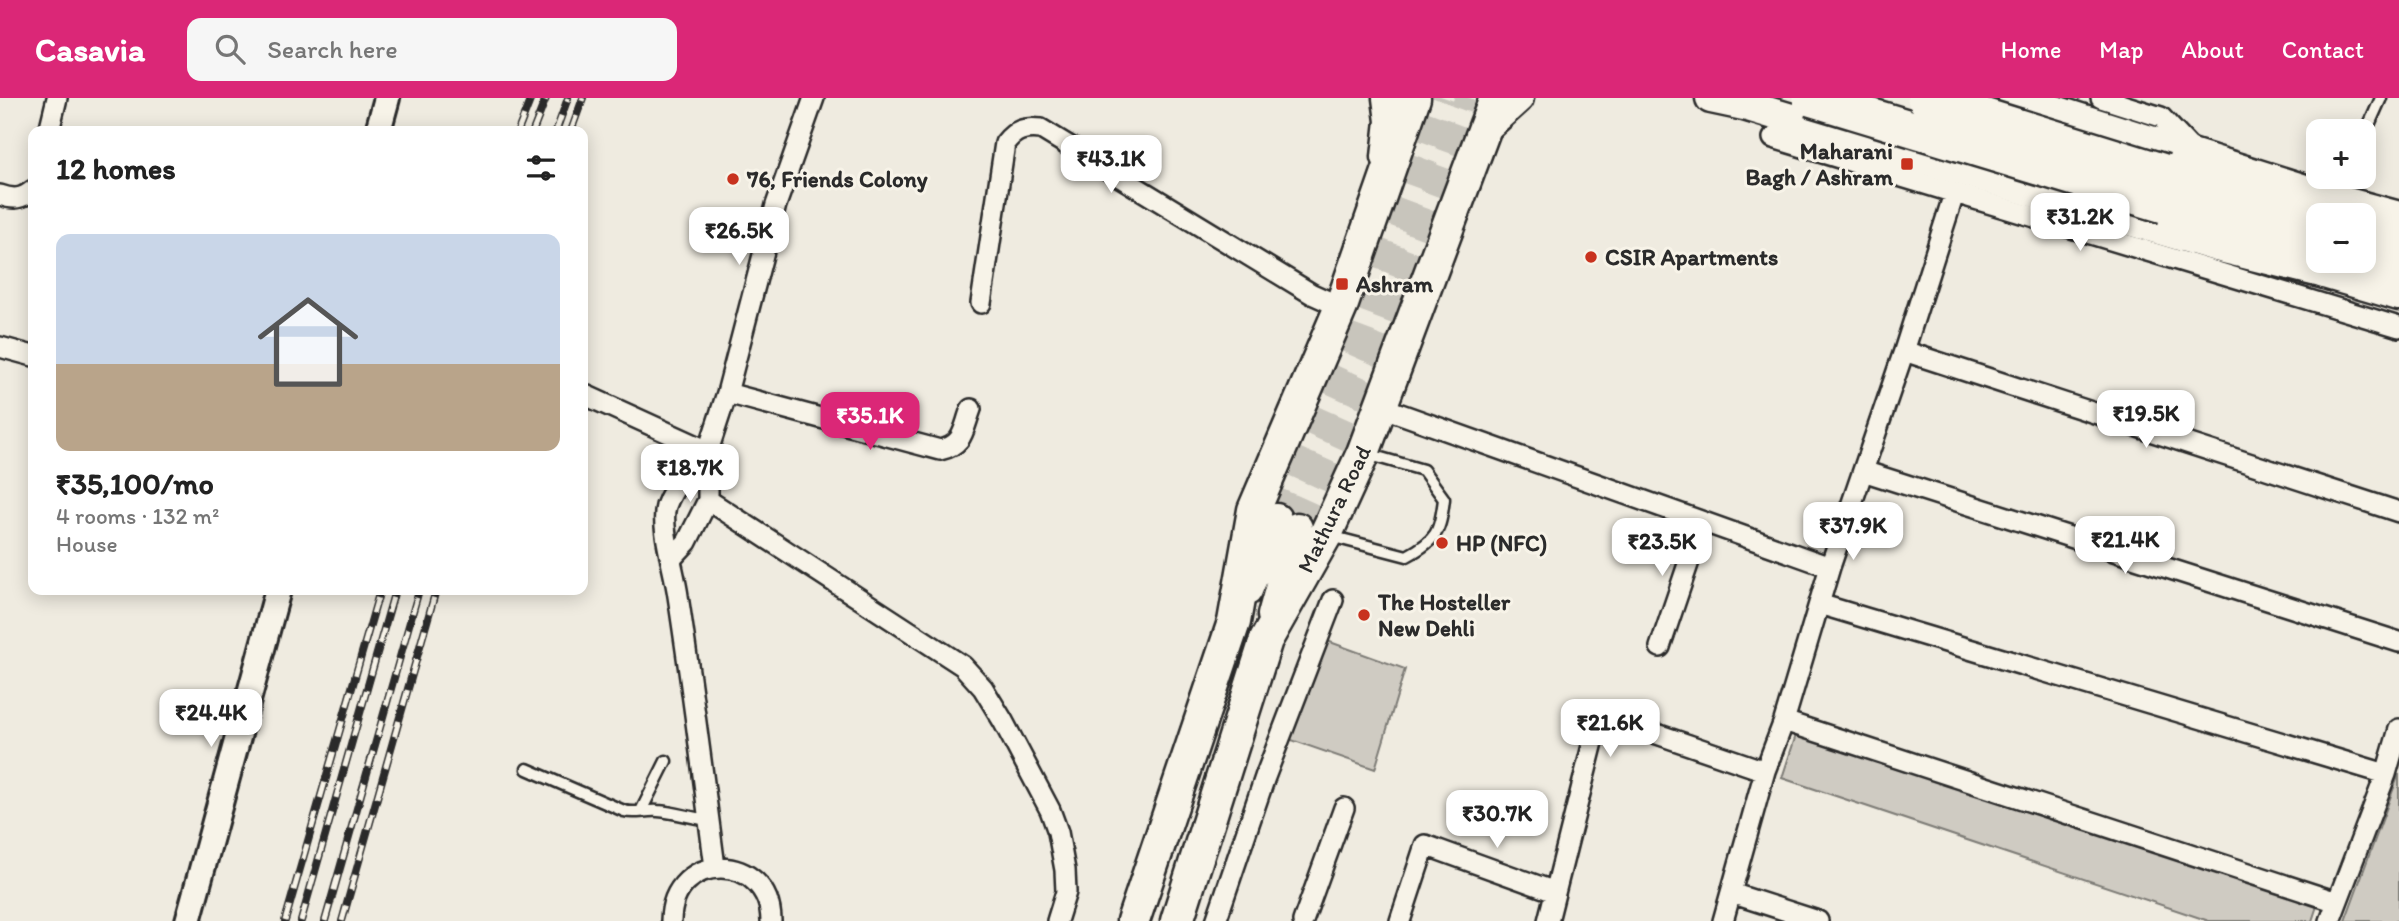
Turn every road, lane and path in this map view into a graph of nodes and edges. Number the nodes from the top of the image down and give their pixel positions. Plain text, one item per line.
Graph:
1 (57, 98) edge
2 (387, 98) edge
3 (814, 98) edge
4 (1388, 98) edge
5 (1414, 98) edge
6 (1518, 98) edge
7 (1711, 98) edge
8 (1810, 98) edge
9 (1925, 98) edge
10 (2014, 98) edge
11 (2101, 98) edge
12 (2381, 98) edge
13 (1745, 102) edge
14 (1491, 113) edge
15 (2372, 119) edge
16 (50, 126) edge
17 (379, 126) edge
18 (1773, 138) dead end
19 (2197, 156) junction
20 (1384, 179) junction
21 (28, 194) edge
22 (1954, 194) junction
23 (0, 195) edge
24 (2335, 199) edge
25 (2399, 217) edge
26 (2376, 234) edge
27 (2399, 241) edge
28 (2306, 246) edge
29 (2376, 267) edge
30 (2399, 274) edge
31 (2399, 295) edge
32 (981, 303) dead end
33 (1341, 307) junction
34 (2399, 327) edge
35 (0, 346) edge
36 (1904, 351) junction
37 (28, 354) edge
38 (727, 393) junction
39 (588, 396) edge
40 (1381, 407) junction
41 (971, 410) dead end
42 (708, 451) junction
43 (1363, 453) junction
44 (1863, 471) junction
45 (708, 500) junction
46 (2399, 512) edge
47 (1702, 523) junction
48 (1300, 527) junction
49 (672, 558) junction
50 (1830, 568) junction
51 (277, 595) edge
52 (1333, 600) dead end
53 (1819, 604) junction
54 (1234, 622) junction
55 (2399, 642) edge
56 (1660, 647) dead end
57 (1784, 721) junction
58 (2399, 729) edge
59 (666, 761) dead end
60 (527, 769) dead end
61 (1765, 771) junction
62 (2386, 774) junction
63 (1344, 808) dead end
64 (641, 811) junction
65 (708, 820) junction
66 (715, 867) junction
67 (1555, 892) junction
68 (1731, 893) junction
69 (2337, 902) junction
70 (188, 921) edge
71 (671, 921) edge
72 (771, 921) edge
73 (1057, 921) edge
74 (1133, 921) edge
75 (1177, 921) edge
76 (1216, 921) edge
77 (1303, 921) edge
78 (1400, 921) edge
79 (1548, 921) edge
80 (1723, 921) edge
81 (1818, 921) edge
82 (2330, 921) edge

1 - 16 street
2 - 17 street
3 - 38 street
4 - 20 main road
5 - 20 highway
6 - 14 main road
7 - 13 main road
8 - 28 highway, bridge
9 - 24 highway, bridge
10 - 19 main road
11 - 19 street
12 - 15 lane
13 - 31 main road
14 - 40 highway, Mathura Road
18 - 22 street
19 - 24 main road
20 - 33 highway
21 - 23 street
22 - 34 street
22 - 36 street
24 - 25 main road
26 - 27 highway
29 - 30 highway
32 - 33 street
33 - 54 highway
35 - 37 street
36 - 44 street
36 - 46 street
38 - 41 street
38 - 42 street
39 - 42 street
40 - 43 highway, Mathura Road
40 - 47 street
42 - 45 street
42 - 49 street
43 - 48 highway, Mathura Road
43 - 48 lane
44 - 50 street
44 - 55 street
45 - 49 street
45 - 73 street
47 - 50 street
47 - 56 street
48 - 54 main road
48 - 75 highway, Mathura Road
49 - 65 street
50 - 53 street
51 - 70 street
52 - 76 street
53 - 57 street
53 - 62 street
54 - 74 highway
57 - 61 street
57 - 69 street
58 - 62 street
59 - 64 lane
60 - 64 lane
61 - 67 street
61 - 68 street
62 - 69 street
63 - 77 street
64 - 65 lane
65 - 66 street
66 - 71 street
66 - 72 street
67 - 78 street
67 - 79 street
68 - 80 street
68 - 81 street
69 - 82 street

